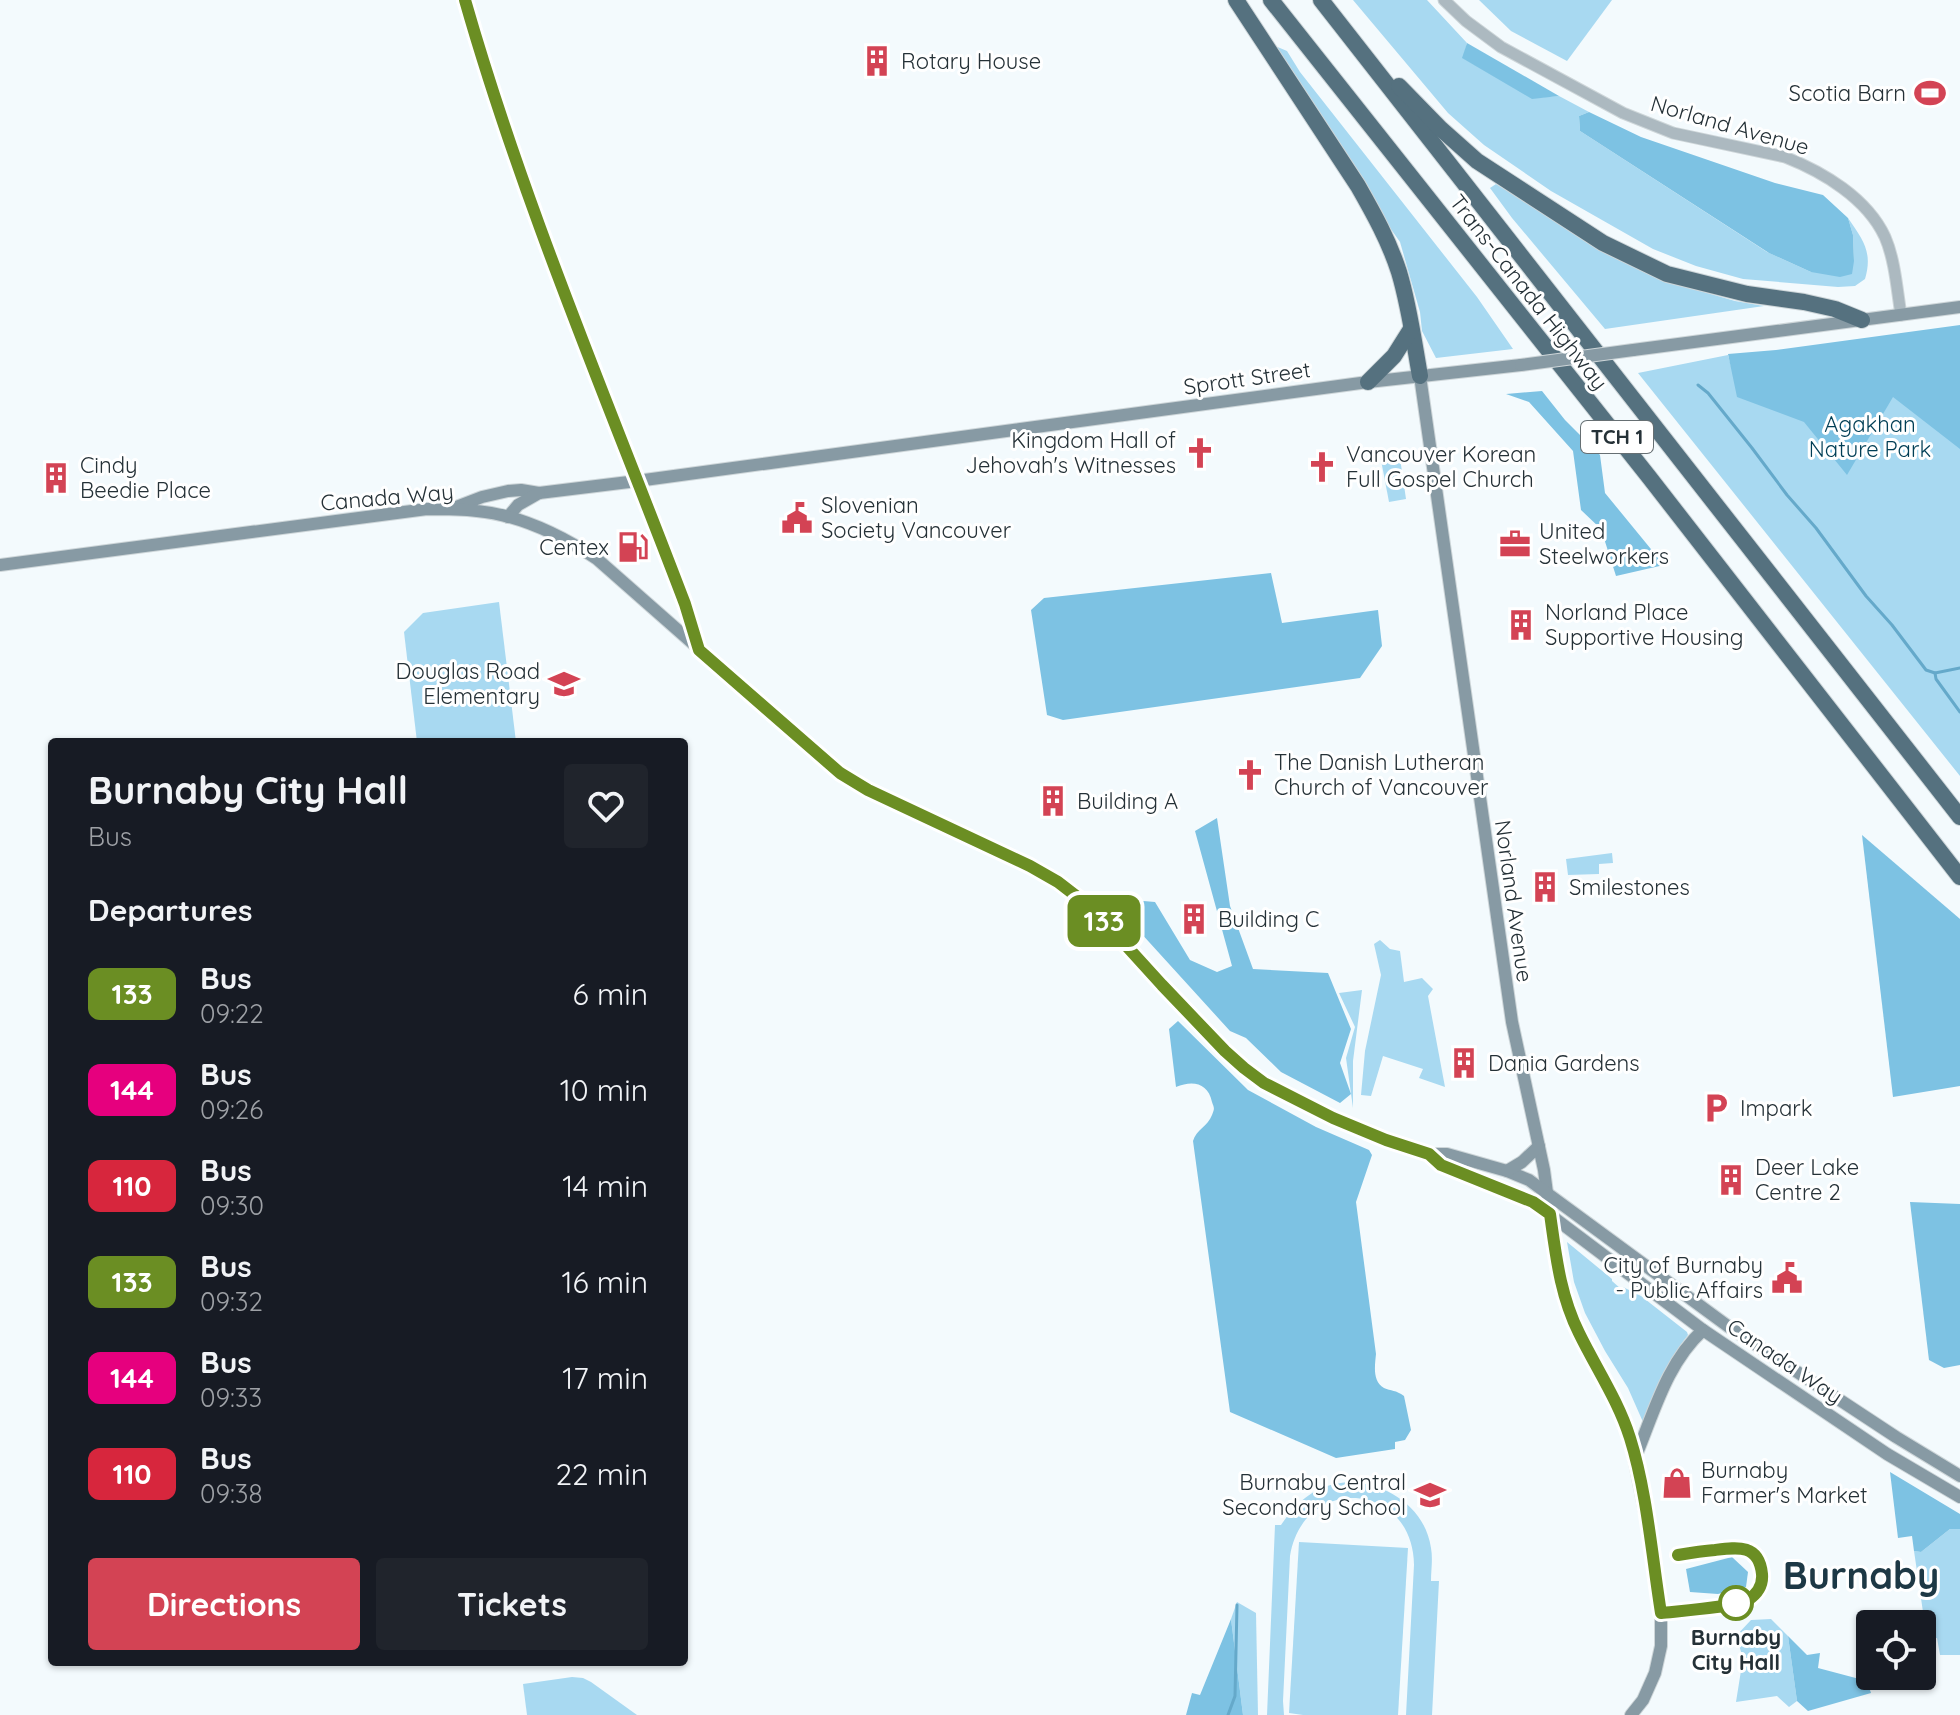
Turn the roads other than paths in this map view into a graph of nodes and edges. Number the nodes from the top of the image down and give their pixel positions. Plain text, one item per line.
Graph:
1 (465, 0) edge
2 (1236, 0) edge
3 (1271, 0) edge
4 (1321, 0) edge
5 (1444, 0) edge
6 (1370, 61) junction
7 (1960, 307) edge
8 (1901, 315) junction
9 (1862, 320) junction
10 (1411, 329) junction
11 (1420, 376) junction
12 (1368, 382) junction
13 (637, 481) junction
14 (539, 493) junction
15 (450, 509) junction
16 (508, 517) junction
17 (0, 565) edge
18 (699, 650) junction
19 (1960, 817) edge
20 (1960, 877) edge
21 (1539, 1146) junction
22 (1429, 1154) junction
23 (1507, 1171) junction
24 (1547, 1192) junction
25 (1550, 1214) junction
26 (1703, 1330) junction
27 (1635, 1458) junction
28 (1960, 1476) edge
29 (1960, 1497) edge
30 (1631, 1715) edge

1 - 13 street
2 - 10 highway
3 - 20 highway, Trans-Canada Highway / TCH 1
4 - 6 highway, Trans-Canada Highway / TCH 1
5 - 8 street, Norland Avenue
6 - 9 highway
6 - 19 highway, Trans-Canada Highway / TCH 1
7 - 8 main road, Sprott Street
8 - 9 main road, Sprott Street
9 - 11 main road, Sprott Street, bridge
10 - 11 highway
10 - 12 highway
11 - 12 main road, Sprott Street
11 - 21 main road, Norland Avenue
12 - 13 main road, Sprott Street
13 - 14 main road, Sprott Street
13 - 18 main road
14 - 15 main road, Sprott Street
14 - 16 main road
15 - 16 main road, Canada Way
15 - 17 main road, Canada Way
16 - 18 main road, Canada Way
18 - 22 main road, Canada Way
21 - 23 main road
21 - 24 main road, Norland Avenue
22 - 23 main road, Canada Way
22 - 25 main road, Canada Way
23 - 24 main road, Canada Way
24 - 25 main road, Norland Avenue
24 - 28 main road, Canada Way
25 - 26 main road, Canada Way
25 - 27 main road, Norland Avenue
26 - 27 main road
26 - 29 main road, Canada Way
27 - 30 main road, Norland Avenue

